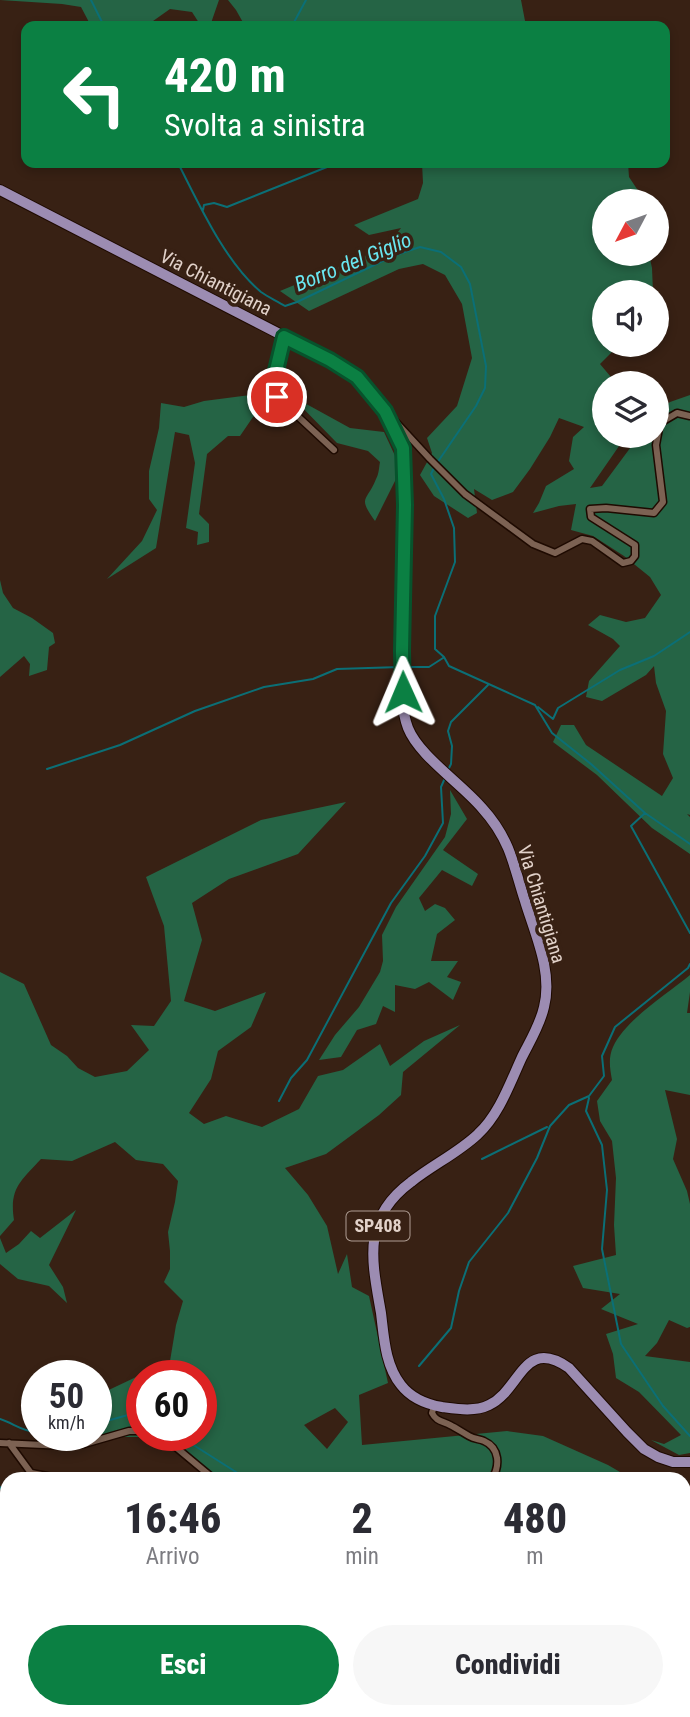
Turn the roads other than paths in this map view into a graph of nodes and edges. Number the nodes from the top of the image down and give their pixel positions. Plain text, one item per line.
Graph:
1 (0, 190) edge
2 (284, 337) junction
3 (385, 411) junction
4 (690, 416) edge
5 (334, 450) dead end
6 (434, 1406) junction
7 (126, 1432) edge
8 (0, 1443) edge
9 (9, 1443) junction
10 (180, 1451) edge
11 (690, 1462) edge
12 (30, 1472) edge
13 (206, 1472) edge
14 (496, 1472) edge

1 - 2 main road, Via Chiantigiana / SP408
2 - 3 main road, Via Chiantigiana / SP408
2 - 5 street
3 - 4 street
3 - 6 main road, Via Chiantigiana / SP408
6 - 11 main road, Via Chiantigiana / SP408
6 - 14 street
7 - 9 street
8 - 9 street
9 - 12 street
10 - 13 street

